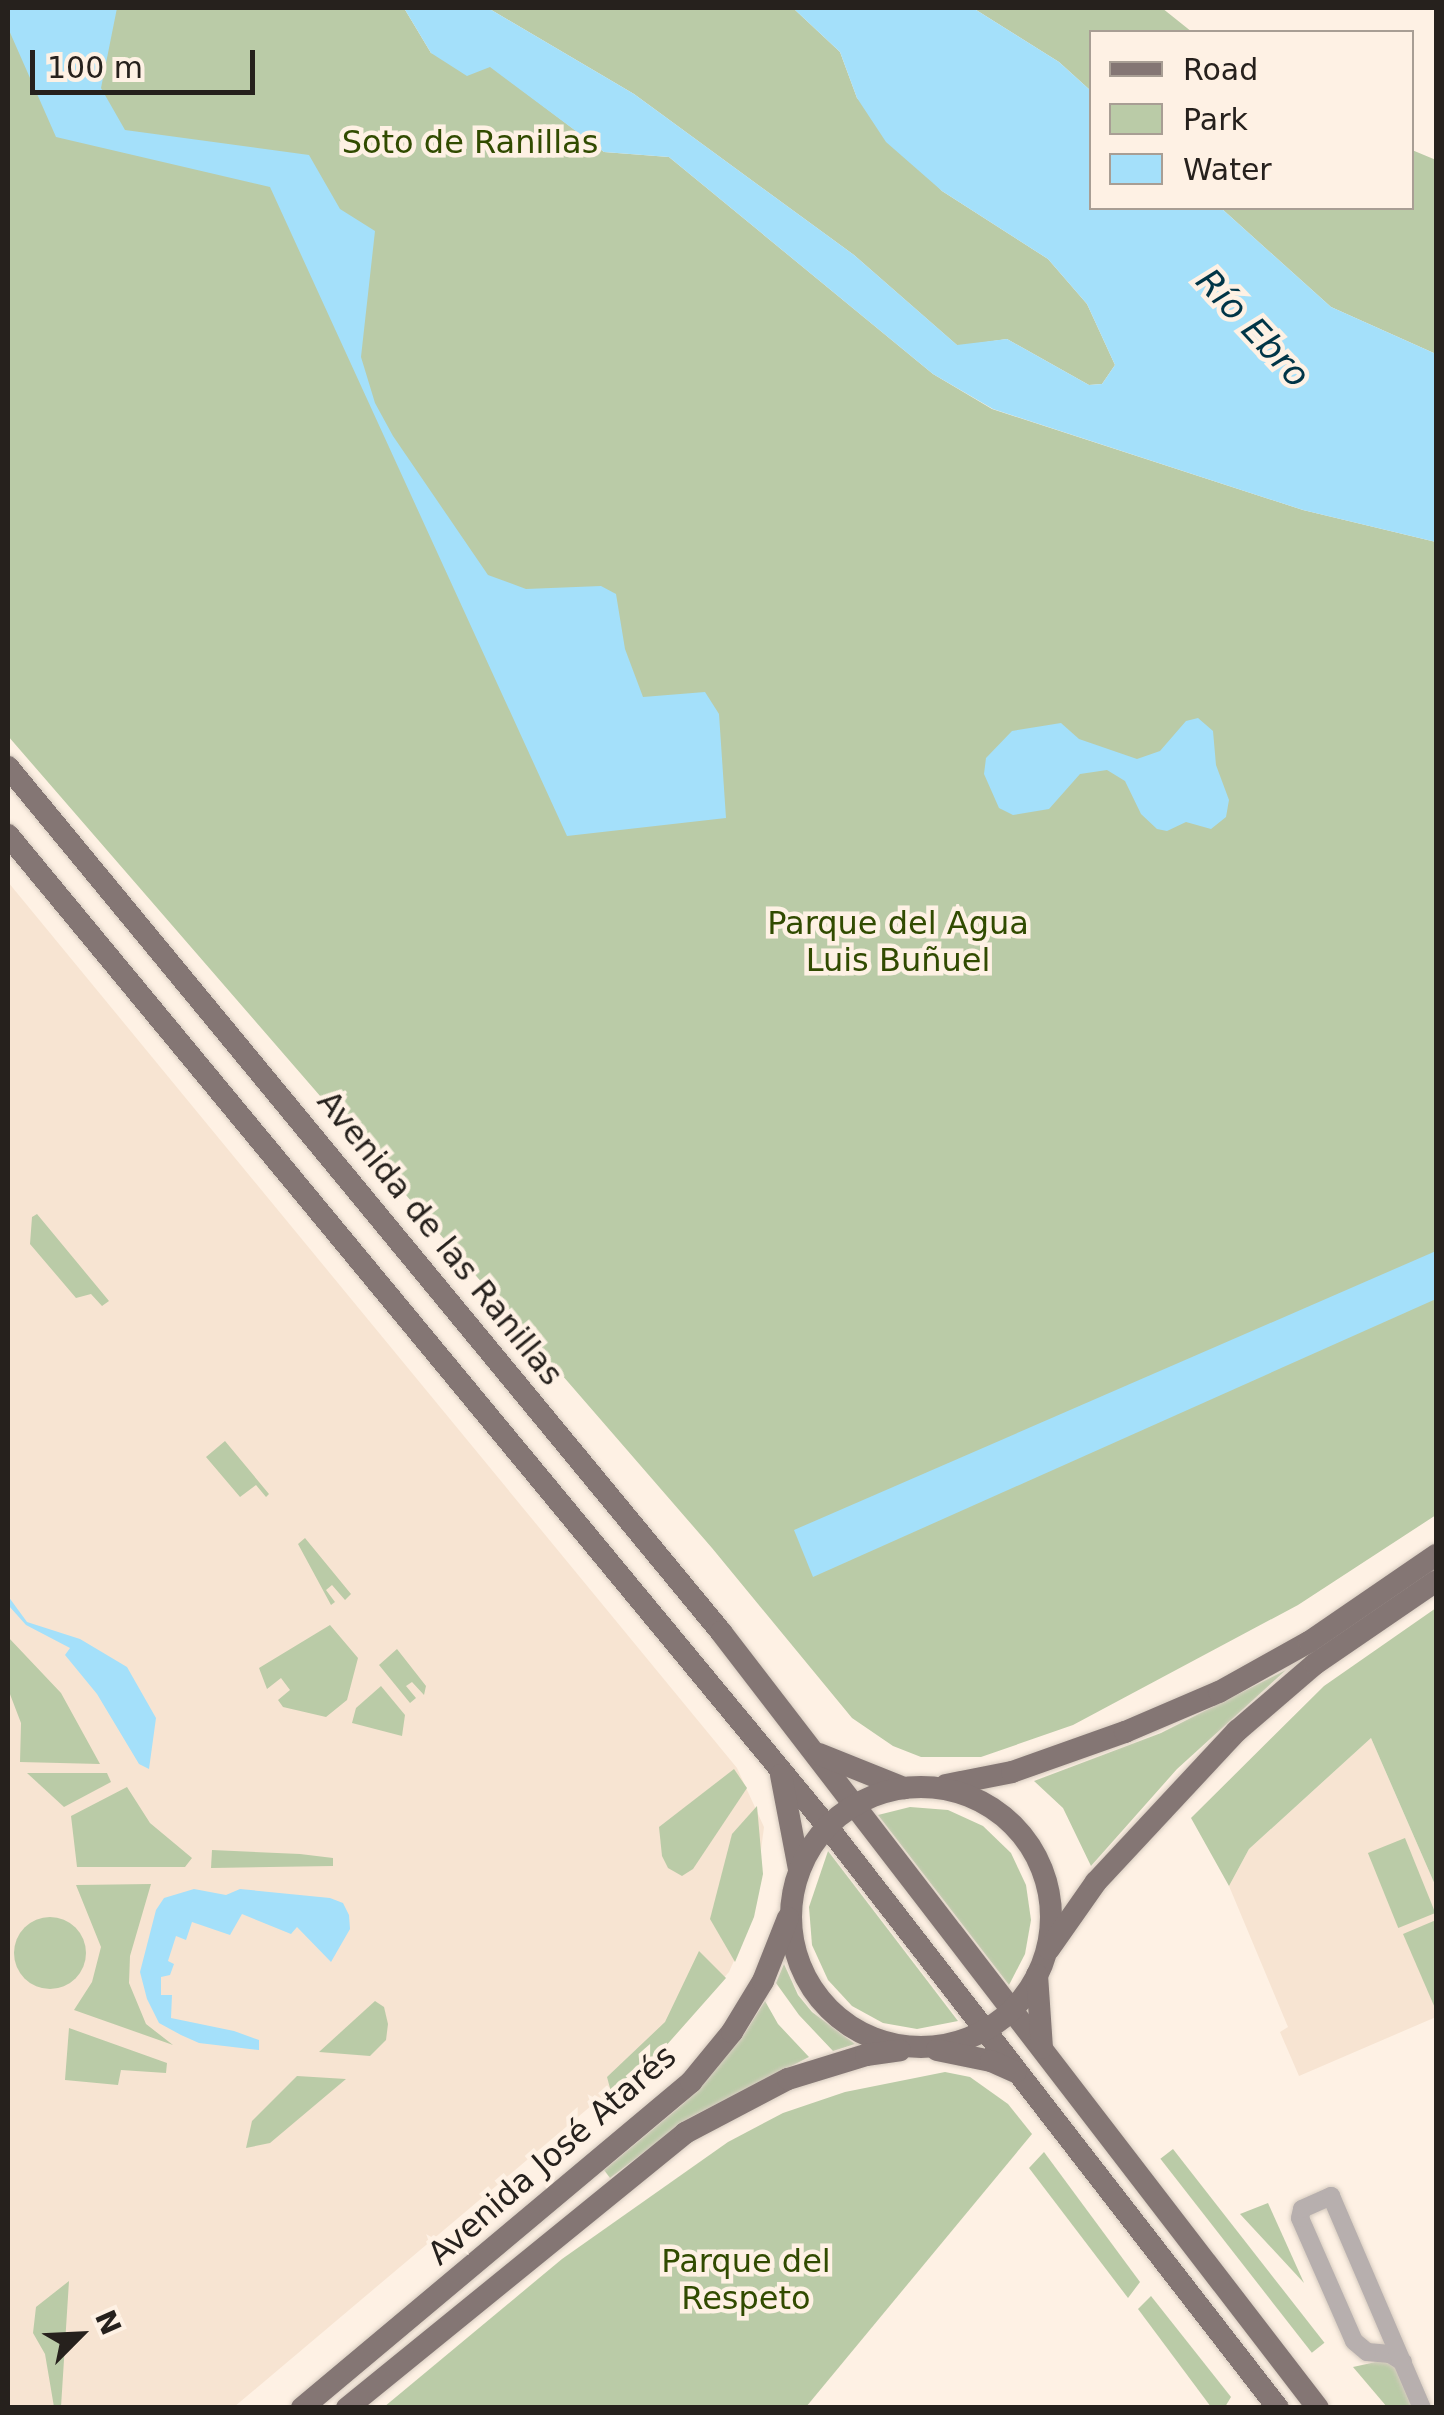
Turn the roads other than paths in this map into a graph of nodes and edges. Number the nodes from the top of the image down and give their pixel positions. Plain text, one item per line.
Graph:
1 (8, 767) edge
2 (8, 835) edge
3 (1436, 1555) edge
4 (1436, 1581) edge
5 (817, 1753) junction
6 (778, 1767) junction
7 (930, 1787) junction
8 (904, 1788) junction
9 (854, 1805) junction
10 (827, 1826) junction
11 (799, 1869) junction
12 (791, 1910) junction
13 (1041, 1966) junction
14 (1012, 2010) junction
15 (985, 2030) junction
16 (922, 2047) junction
17 (1042, 2052) junction
18 (1020, 2074) junction
19 (1387, 2325) junction
20 (1363, 2349) junction
21 (1403, 2362) junction
22 (302, 2408) edge
23 (347, 2408) edge
24 (1278, 2408) edge
25 (1318, 2408) edge
26 (1422, 2408) edge

1 - 5 main road, Avenida de las Ranillas
2 - 6 main road
3 - 7 main road
4 - 13 main road
5 - 8 main road, Avenida de las Ranillas
5 - 9 main road, Avenida de las Ranillas
6 - 10 main road
6 - 11 main road
7 - 8 main road
7 - 13 main road
8 - 9 main road
9 - 10 main road
9 - 14 main road, Avenida de las Ranillas
10 - 11 main road
10 - 15 main road
11 - 12 main road
12 - 16 main road
12 - 22 main road, Avenida José Atarés
13 - 14 main road
13 - 17 main road
14 - 15 main road
14 - 17 main road, Avenida de las Ranillas
15 - 16 main road
15 - 18 main road
16 - 18 main road
16 - 23 main road, Avenida José Atarés
17 - 25 main road, Avenida de las Ranillas
18 - 24 main road
19 - 20 street
19 - 20 street
19 - 21 street
20 - 21 street
21 - 26 street

